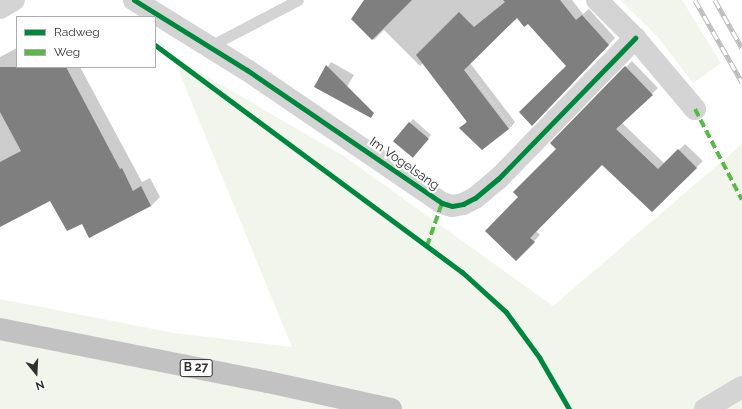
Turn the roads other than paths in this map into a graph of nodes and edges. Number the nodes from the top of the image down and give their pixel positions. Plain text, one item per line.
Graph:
1 (14, 0) edge
2 (134, 0) edge
3 (298, 0) edge
4 (597, 0) edge
5 (0, 8) edge
6 (635, 38) junction
7 (210, 46) junction
8 (695, 109) dead end
9 (0, 329) edge
10 (742, 387) edge
11 (391, 409) edge
12 (705, 409) edge

1 - 5 street
2 - 7 street, Im Vogelsang
3 - 7 lane
4 - 6 street
6 - 7 street, Im Vogelsang
6 - 8 street
9 - 11 highway, B 27
10 - 12 street

